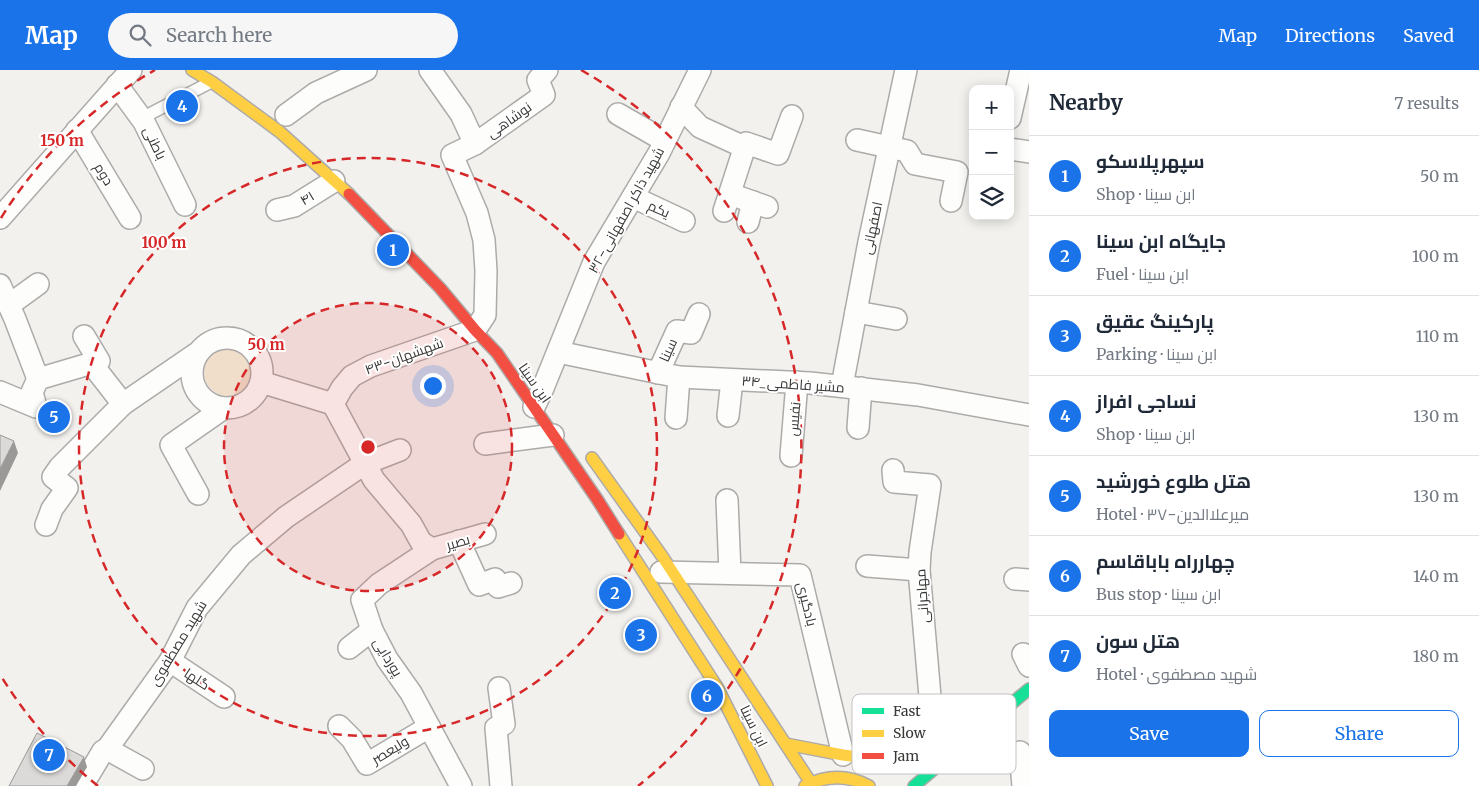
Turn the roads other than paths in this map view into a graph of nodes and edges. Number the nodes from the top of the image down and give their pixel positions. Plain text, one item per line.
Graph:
1 (192, 70) edge
2 (366, 70) edge
3 (547, 70) edge
4 (700, 70) edge
5 (906, 70) edge
6 (1021, 70) edge
7 (438, 73) edge
8 (124, 78) edge
9 (212, 82) junction
10 (1014, 101) edge
11 (682, 107) junction
12 (618, 114) dead end
13 (286, 115) dead end
14 (792, 116) dead end
15 (142, 118) junction
16 (77, 130) junction
17 (857, 140) dead end
18 (665, 141) junction
19 (475, 144) junction
20 (889, 147) junction
21 (744, 148) junction
22 (1014, 149) edge
23 (1029, 152) edge
24 (334, 181) junction
25 (633, 197) junction
26 (950, 201) dead end
27 (185, 205) dead end
28 (277, 210) dead end
29 (756, 210) dead end
30 (1, 216) edge
31 (130, 218) dead end
32 (684, 220) dead end
33 (38, 284) dead end
34 (0, 285) edge
35 (9, 305) junction
36 (856, 312) junction
37 (699, 314) dead end
38 (481, 317) junction
39 (896, 318) dead end
40 (84, 336) dead end
41 (558, 352) junction
42 (196, 354) junction
43 (91, 363) junction
44 (668, 375) junction
45 (38, 379) junction
46 (732, 380) junction
47 (261, 382) junction
48 (797, 382) junction
49 (852, 387) junction
50 (0, 392) edge
51 (541, 393) junction
52 (123, 404) junction
53 (333, 404) junction
54 (224, 408) junction
55 (1029, 415) edge
56 (728, 416) dead end
57 (676, 418) dead end
58 (858, 428) dead end
59 (553, 435) junction
60 (485, 444) dead end
61 (585, 447) dead end
62 (400, 450) dead end
63 (791, 456) dead end
64 (364, 464) junction
65 (893, 470) dead end
66 (198, 494) dead end
67 (727, 500) dead end
68 (46, 525) dead end
69 (485, 534) dead end
70 (459, 542) junction
71 (432, 550) junction
72 (867, 566) dead end
73 (919, 570) junction
74 (672, 572) junction
75 (644, 573) junction
76 (730, 574) junction
77 (511, 583) dead end
78 (372, 630) junction
79 (349, 648) dead end
80 (170, 661) junction
81 (499, 688) dead end
82 (1029, 689) edge
83 (930, 694) edge
84 (224, 696) dead end
85 (1016, 700) edge
86 (339, 726) dead end
87 (429, 727) junction
88 (786, 744) junction
89 (107, 749) junction
90 (1020, 752) dead end
91 (843, 755) junction
92 (852, 756) edge
93 (796, 760) junction
94 (143, 770) dead end
95 (928, 774) edge
96 (794, 776) dead end
97 (766, 784) edge
98 (808, 784) edge
99 (82, 786) edge
100 (461, 786) edge
101 (501, 786) edge
102 (777, 786) edge
103 (869, 786) edge
104 (914, 786) edge
105 (1023, 786) edge

1 - 9 main road, ابن سینا
2 - 13 street
3 - 19 street, نوشاهی
4 - 11 street, ۳۲-شهید ذاکر اصفهانی
5 - 20 street, اصفهانی
6 - 10 street
7 - 19 street
8 - 15 street, باطنی
8 - 16 street
9 - 15 lane
9 - 24 main road, ابن سینا
11 - 18 street, ۳۲-شهید ذاکر اصفهانی
11 - 21 street
12 - 18 street
14 - 21 street
15 - 27 street, باطنی
16 - 30 street
16 - 31 street, دوم
17 - 20 street
18 - 25 street, ۳۲-شهید ذاکر اصفهانی
19 - 38 street
20 - 26 street
20 - 36 street, اصفهانی
21 - 29 street
22 - 23 street
24 - 28 street, ۴۱
24 - 38 main road, ابن سینا
25 - 32 street, یکم
25 - 41 street, ۳۲-شهید ذاکر اصفهانی
33 - 35 street
34 - 35 street
35 - 45 street
36 - 39 street
36 - 49 street, اصفهانی
37 - 44 street, سینا
38 - 51 main road, ابن سینا
38 - 53 street, ۴۳-شهشهان
40 - 43 street
41 - 44 street, ۳۴_مشیر فاطمی
41 - 51 street, ۳۲-شهید ذاکر اصفهانی
42 - 47 street
42 - 52 street
42 - 54 street
43 - 45 street
43 - 52 street
44 - 46 street, ۳۴_مشیر فاطمی
44 - 57 street
45 - 50 street
46 - 48 street, ۳۴_مشیر فاطمی
46 - 56 street
47 - 53 street
47 - 54 street
48 - 49 street, ۳۴_مشیر فاطمی
48 - 63 street, نفیس
49 - 55 street, ۳۴_مشیر فاطمی
49 - 58 street, اصفهانی
51 - 59 main road, ابن سینا
52 - 68 street
53 - 64 street
54 - 66 street
59 - 60 street
59 - 75 main road, ابن سینا
61 - 74 main road, ابن سینا
62 - 64 street, شهید مصطفوی
64 - 71 street
64 - 80 street, شهید مصطفوی
65 - 73 street, مهاجرانی
67 - 76 street
69 - 70 street, بصیر
70 - 71 street, بصیر
70 - 77 street
71 - 78 street, پوردایی
72 - 73 street
73 - 83 street, مهاجرانی
74 - 75 street, بادگیری
74 - 76 street, بادگیری
74 - 88 main road, ابن سینا
75 - 97 main road, ابن سینا
76 - 91 street, بادگیری
78 - 79 street
78 - 87 street, پوردایی
80 - 84 street, گلها
80 - 89 street, شهید مصطفوی
81 - 101 street
82 - 85 main road
86 - 87 street, ولیعصر
87 - 100 street, پوردایی
88 - 91 main road
88 - 93 main road, ابن سینا
89 - 94 street
89 - 99 street, شهید مصطفوی
90 - 105 street
91 - 92 main road
93 - 96 main road
93 - 98 main road, ابن سینا
95 - 104 main road
97 - 102 main road
98 - 103 main road

